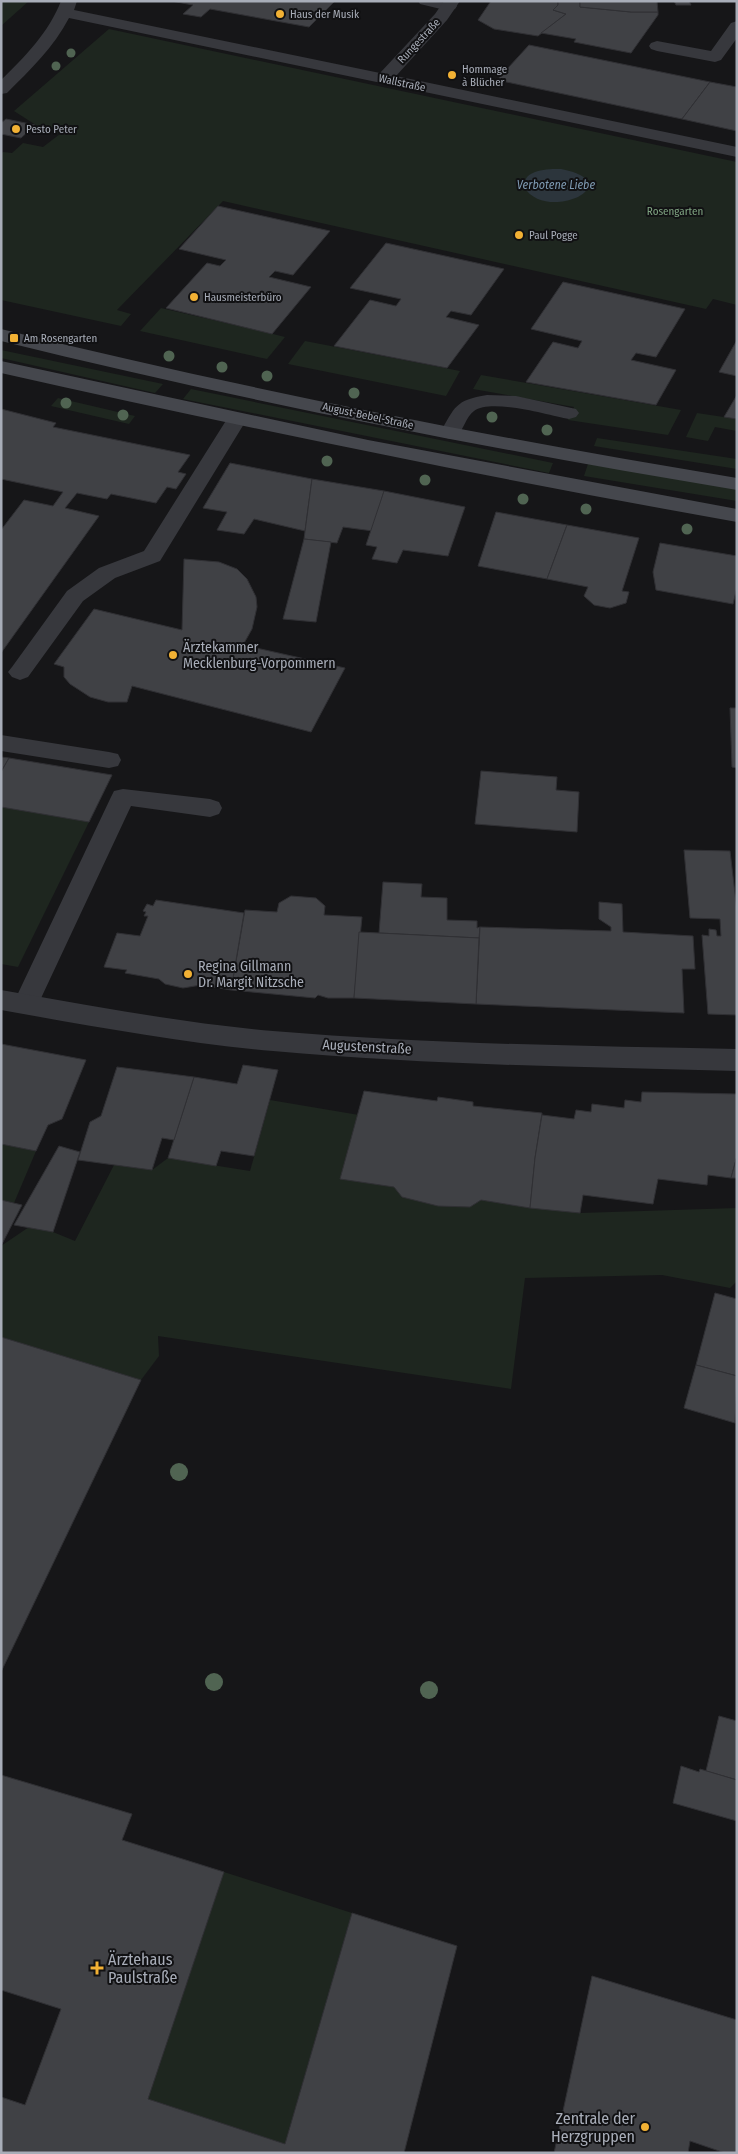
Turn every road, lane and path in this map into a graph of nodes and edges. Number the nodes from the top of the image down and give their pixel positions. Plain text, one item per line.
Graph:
1 (426, 1) edge
2 (451, 4) edge
3 (68, 7) edge
4 (737, 26) edge
5 (657, 46) dead end
6 (384, 79) junction
7 (1, 89) edge
8 (737, 152) edge
9 (1, 335) edge
10 (1, 367) edge
11 (569, 413) dead end
12 (237, 419) junction
13 (450, 433) junction
14 (737, 484) edge
15 (737, 516) edge
16 (20, 672) dead end
17 (1, 743) edge
18 (109, 760) dead end
19 (210, 808) dead end
20 (14, 1002) edge
21 (737, 1060) edge

1 - 2 street
2 - 6 street, Rungestraße
3 - 6 street, Wallstraße
3 - 7 street
4 - 5 street
6 - 8 street, Wallstraße
9 - 13 main road, August-Bebel-Straße
10 - 12 main road
11 - 13 street
12 - 15 main road
12 - 16 street
13 - 14 main road, August-Bebel-Straße
17 - 18 street
19 - 20 street
20 - 21 street, Augustenstraße

